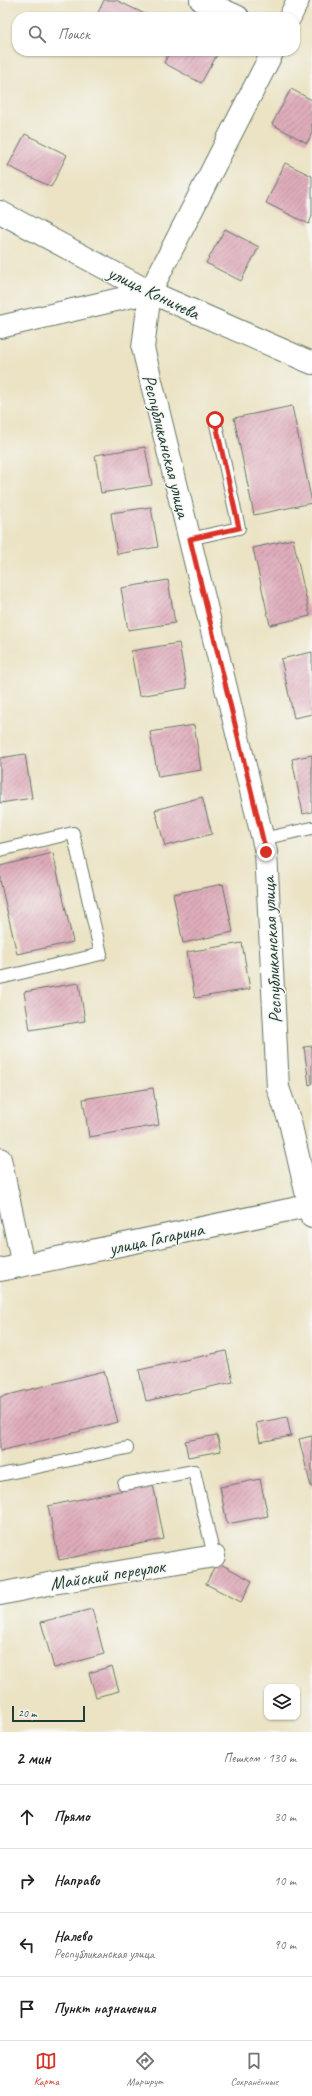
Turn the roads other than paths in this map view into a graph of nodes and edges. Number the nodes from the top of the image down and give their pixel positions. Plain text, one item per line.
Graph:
1 (201, 0) edge
2 (298, 0) edge
3 (227, 12) edge
4 (292, 12) edge
5 (270, 56) edge
6 (0, 212) edge
7 (150, 292) junction
8 (0, 327) edge
9 (312, 363) edge
10 (215, 420) dead end
11 (190, 539) junction
12 (312, 828) edge
13 (262, 839) junction
14 (0, 850) edge
15 (0, 978) edge
16 (0, 1159) edge
17 (311, 1210) edge
18 (24, 1265) junction
19 (0, 1270) edge
20 (127, 1448) dead end
21 (0, 1475) edge
22 (124, 1484) dead end
23 (214, 1556) joint
24 (0, 1594) edge

1 - 3 street
2 - 4 street
5 - 7 street, Республиканская улица
6 - 7 street, улица Коничева
7 - 8 street
7 - 9 street, улица Коничева
7 - 11 street, Республиканская улица
10 - 11 lane
11 - 13 street, Республиканская улица
12 - 13 lane
13 - 17 street, Республиканская улица
14 - 15 lane
16 - 18 street
17 - 18 street, улица Гагарина
18 - 19 street, улица Гагарина
20 - 21 lane
22 - 23 lane
23 - 24 street, Майский переулок

